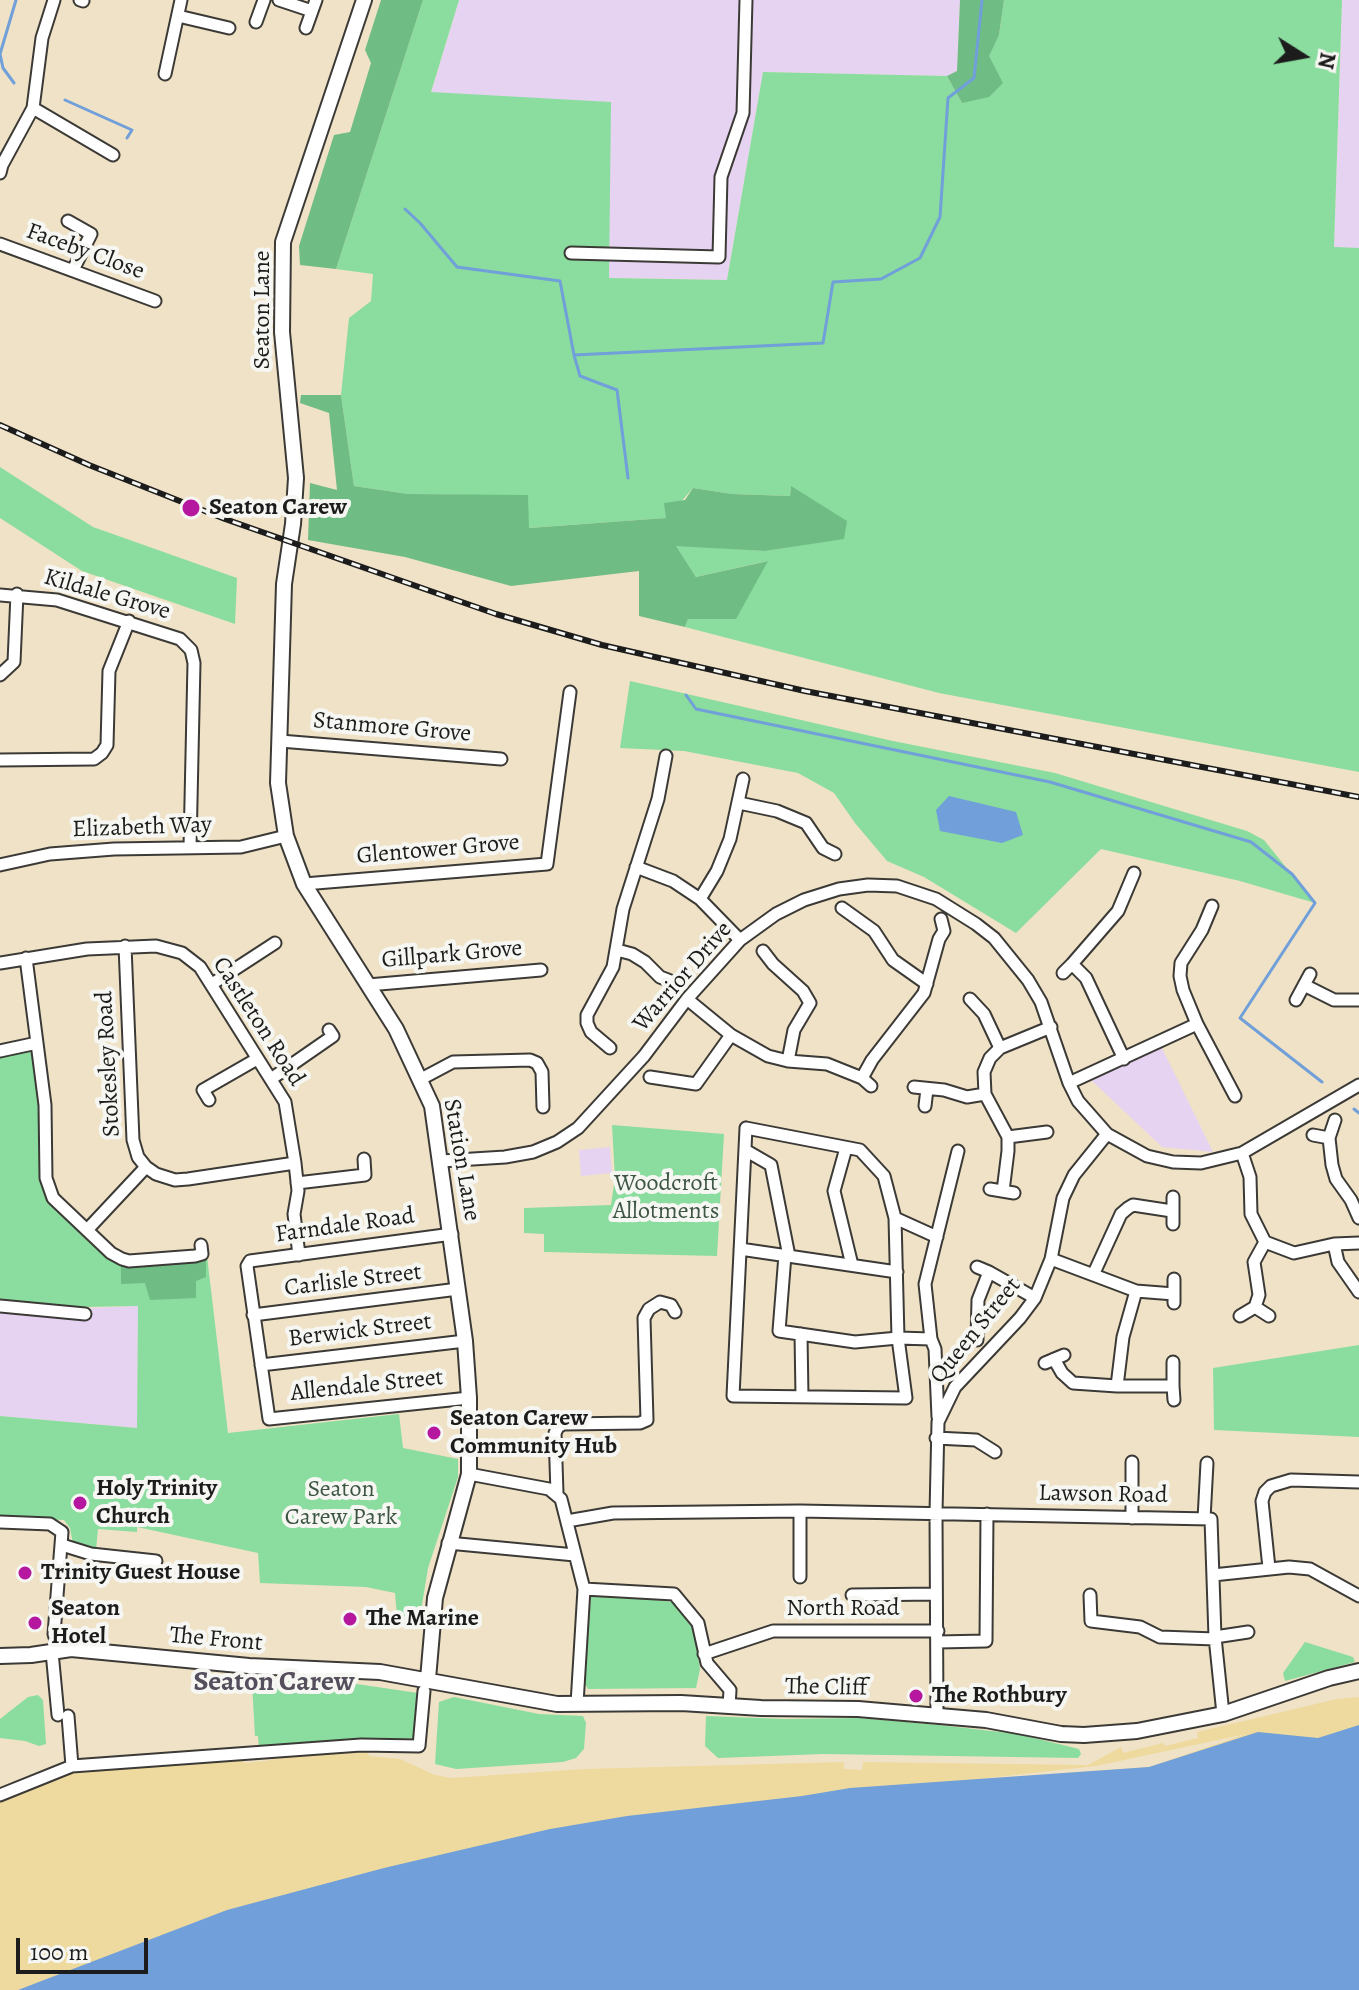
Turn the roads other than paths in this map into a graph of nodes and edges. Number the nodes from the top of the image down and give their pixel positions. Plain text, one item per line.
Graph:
1 (54, 0) edge
2 (181, 0) edge
3 (264, 0) edge
4 (279, 0) edge
5 (364, 0) edge
6 (746, 0) edge
7 (314, 6) edge
8 (178, 16) junction
9 (256, 22) dead end
10 (229, 28) dead end
11 (306, 28) dead end
12 (165, 74) dead end
13 (33, 108) junction
14 (113, 155) dead end
15 (0, 173) edge
16 (68, 221) dead end
17 (0, 244) edge
18 (571, 253) dead end
19 (73, 270) junction
20 (155, 301) dead end
21 (284, 584) joint
22 (17, 594) junction
23 (0, 595) edge
24 (129, 621) junction
25 (0, 675) edge
26 (570, 692) dead end
27 (280, 741) junction
28 (666, 756) dead end
29 (501, 759) dead end
30 (0, 760) edge
31 (648, 772) dead end
32 (663, 773) junction
33 (743, 779) dead end
34 (739, 803) junction
35 (286, 836) junction
36 (190, 847) junction
37 (813, 859) dead end
38 (0, 865) edge
39 (636, 867) junction
40 (1134, 873) dead end
41 (304, 884) junction
42 (700, 899) junction
43 (1212, 906) dead end
44 (842, 908) dead end
45 (941, 919) dead end
46 (740, 940) junction
47 (274, 943) dead end
48 (125, 946) junction
49 (617, 950) junction
50 (763, 951) dead end
51 (26, 958) junction
52 (0, 963) edge
53 (541, 970) dead end
54 (212, 984) junction
55 (678, 984) dead end
56 (927, 984) junction
57 (368, 985) junction
58 (687, 999) junction
59 (970, 999) dead end
60 (1296, 1000) dead end
61 (1359, 1000) edge
62 (984, 1014) junction
63 (971, 1020) dead end
64 (1197, 1024) junction
65 (1051, 1027) junction
66 (329, 1030) dead end
67 (591, 1032) junction
68 (731, 1035) junction
69 (580, 1040) dead end
70 (37, 1043) junction
71 (610, 1048) dead end
72 (1000, 1048) junction
73 (0, 1051) edge
74 (257, 1059) junction
75 (1124, 1059) junction
76 (788, 1061) junction
77 (650, 1077) dead end
78 (271, 1079) junction
79 (421, 1079) junction
80 (1069, 1083) junction
81 (1359, 1085) edge
82 (914, 1087) dead end
83 (927, 1089) junction
84 (985, 1094) junction
85 (1235, 1096) dead end
86 (209, 1100) dead end
87 (925, 1106) dead end
88 (543, 1107) dead end
89 (1335, 1120) dead end
90 (1047, 1132) dead end
91 (1107, 1134) junction
92 (1313, 1135) dead end
93 (1008, 1137) junction
94 (1329, 1138) junction
95 (846, 1148) junction
96 (745, 1150) junction
97 (958, 1151) dead end
98 (1242, 1153) junction
99 (364, 1159) dead end
100 (441, 1161) junction
101 (295, 1163) junction
102 (146, 1167) junction
103 (297, 1183) junction
104 (1002, 1191) dead end
105 (1173, 1197) dead end
106 (895, 1218) junction
107 (1359, 1218) edge
108 (87, 1230) junction
109 (452, 1234) junction
110 (937, 1237) junction
111 (1265, 1242) junction
112 (1359, 1243) edge
113 (1334, 1244) junction
114 (201, 1245) dead end
115 (740, 1249) junction
116 (299, 1255) junction
117 (787, 1256) junction
118 (1051, 1259) junction
119 (852, 1265) junction
120 (977, 1267) dead end
121 (897, 1272) junction
122 (989, 1272) junction
123 (1094, 1273) junction
124 (1174, 1279) dead end
125 (458, 1289) junction
126 (1136, 1291) junction
127 (1359, 1292) edge
128 (1035, 1298) junction
129 (0, 1306) edge
130 (1255, 1307) junction
131 (675, 1312) dead end
132 (85, 1314) dead end
133 (253, 1315) junction
134 (1240, 1316) dead end
135 (1269, 1316) dead end
136 (801, 1334) junction
137 (898, 1338) junction
138 (931, 1339) junction
139 (977, 1340) dead end
140 (465, 1341) junction
141 (1054, 1359) dead end
142 (1173, 1362) dead end
143 (261, 1365) junction
144 (1117, 1386) junction
145 (1173, 1386) junction
146 (802, 1397) junction
147 (469, 1398) junction
148 (1174, 1400) dead end
149 (938, 1422) junction
150 (936, 1438) junction
151 (995, 1452) dead end
152 (1132, 1462) dead end
153 (1207, 1463) dead end
154 (469, 1474) junction
155 (1359, 1482) edge
156 (557, 1493) junction
157 (800, 1511) junction
158 (936, 1513) junction
159 (987, 1514) junction
160 (1132, 1518) junction
161 (1204, 1519) junction
162 (567, 1521) junction
163 (0, 1522) edge
164 (62, 1538) junction
165 (448, 1543) junction
166 (575, 1555) junction
167 (156, 1561) dead end
168 (1269, 1568) junction
169 (1213, 1575) junction
170 (800, 1577) dead end
171 (584, 1589) junction
172 (936, 1594) junction
173 (852, 1595) dead end
174 (1090, 1595) dead end
175 (1359, 1596) edge
176 (1248, 1632) dead end
177 (938, 1636) junction
178 (1215, 1638) junction
179 (56, 1652) junction
180 (704, 1654) junction
181 (0, 1656) edge
182 (1359, 1671) edge
183 (426, 1685) junction
184 (577, 1704) junction
185 (729, 1706) junction
186 (1223, 1714) junction
187 (937, 1716) junction
188 (72, 1766) junction
189 (0, 1795) edge

1 - 13 street
2 - 8 street
3 - 9 street
4 - 7 street
5 - 21 main road, Seaton Lane
6 - 18 street
7 - 11 street
8 - 10 street
8 - 12 street
13 - 14 street
13 - 15 street
16 - 19 street
17 - 19 street, Faceby Close
19 - 20 street, Faceby Close
21 - 27 main road, Station Lane
22 - 23 street, Kildale Grove
22 - 24 street, Kildale Grove
22 - 25 street
24 - 30 street
24 - 36 street, Kildale Grove
26 - 41 street, Glentower Grove
27 - 29 street, Stanmore Grove
27 - 35 main road, Station Lane
28 - 32 street
31 - 32 street
32 - 39 street
33 - 34 street
34 - 37 street
34 - 42 street
35 - 36 street, Elizabeth Way
35 - 41 main road, Station Lane
36 - 38 street, Elizabeth Way
39 - 42 street
39 - 49 street
40 - 75 street
41 - 57 main road, Station Lane
42 - 46 street
43 - 64 street
44 - 56 street
45 - 56 street
46 - 58 street, Warrior Drive
46 - 65 street, Warrior Drive
47 - 54 street
48 - 51 street, Castleton Road
48 - 54 street, Castleton Road
48 - 102 street, Stokesley Road
49 - 55 street
49 - 67 street
50 - 76 street
51 - 52 street, Castleton Road
51 - 70 street
53 - 57 street, Gillpark Grove
54 - 74 street, Castleton Road
56 - 76 street
57 - 79 main road, Station Lane
58 - 68 street
58 - 100 street, Warrior Drive
59 - 62 street
60 - 61 street
62 - 63 street
62 - 72 street
64 - 75 street
64 - 85 street
65 - 72 street
65 - 80 street, Warrior Drive
66 - 78 street
67 - 69 street
67 - 71 street
68 - 76 street
68 - 77 street
70 - 73 street
70 - 108 street
72 - 84 street
74 - 78 street, Castleton Road
74 - 86 street
75 - 80 street
78 - 101 street, Castleton Road
79 - 88 street
79 - 100 main road, Station Lane
80 - 91 street, Warrior Drive
81 - 98 street, Warrior Drive
82 - 83 street
83 - 84 street
83 - 87 street
84 - 93 street
89 - 94 street
90 - 93 street
91 - 98 street, Warrior Drive
91 - 118 street, Queen Street
92 - 94 street
93 - 104 street
94 - 107 street
95 - 96 street
95 - 106 street
95 - 119 street
96 - 115 street
96 - 117 street
97 - 110 street
98 - 111 street
99 - 103 street
100 - 109 main road, Station Lane
101 - 102 street
101 - 103 street, Castleton Road
102 - 108 street
103 - 116 street, Castleton Road
105 - 123 street
106 - 110 street
106 - 121 street
108 - 114 street
109 - 116 street, Farndale Road
109 - 125 main road, Station Lane
110 - 138 street
111 - 113 street
111 - 130 street
112 - 113 street
113 - 127 street
115 - 117 street
115 - 146 street
116 - 133 street, Farndale Road
117 - 119 street
117 - 136 street
118 - 123 street
118 - 128 street, Queen Street
119 - 121 street
120 - 122 street
121 - 137 street
122 - 128 street
122 - 139 street
123 - 126 street
124 - 126 street
125 - 133 street, Carlisle Street
125 - 140 main road, Station Lane
126 - 144 street
128 - 149 street, Queen Street
129 - 132 street
130 - 134 street
130 - 135 street
131 - 156 street
133 - 143 street
136 - 137 street
136 - 146 street
137 - 138 street
137 - 146 street
138 - 149 street
140 - 143 street, Berwick Street
140 - 147 main road, Station Lane
141 - 144 street
142 - 145 street
143 - 147 street, Allendale Street
144 - 145 street
145 - 148 street
147 - 154 main road, Station Lane
149 - 150 street, Queen Street
150 - 151 street
150 - 158 street, Queen Street
152 - 160 street
153 - 161 street
154 - 156 street
154 - 165 main road, Station Lane
155 - 168 street
156 - 162 street
157 - 158 street, Lawson Road
157 - 162 street, Lawson Road
157 - 170 street
158 - 159 street, Lawson Road
158 - 172 street, Queen Street
159 - 160 street, Lawson Road
159 - 177 street, North Road
160 - 161 street, Lawson Road
161 - 169 street
162 - 166 street
163 - 164 street
164 - 167 street
164 - 179 street
165 - 166 street
165 - 183 main road, Station Lane
166 - 171 street
168 - 169 street
168 - 175 street
169 - 178 street
171 - 180 street
171 - 184 street
172 - 173 street
172 - 177 street, Queen Street
174 - 178 street
176 - 178 street
177 - 180 street, North Road
177 - 187 street, Queen Street
178 - 186 street
179 - 181 main road, The Front
179 - 183 main road, The Front
179 - 188 street
180 - 185 street
182 - 186 main road, The Cliff
183 - 184 main road, The Cliff
183 - 188 street
184 - 185 main road, The Cliff
185 - 187 main road, The Cliff
186 - 187 main road, The Cliff
188 - 189 street

